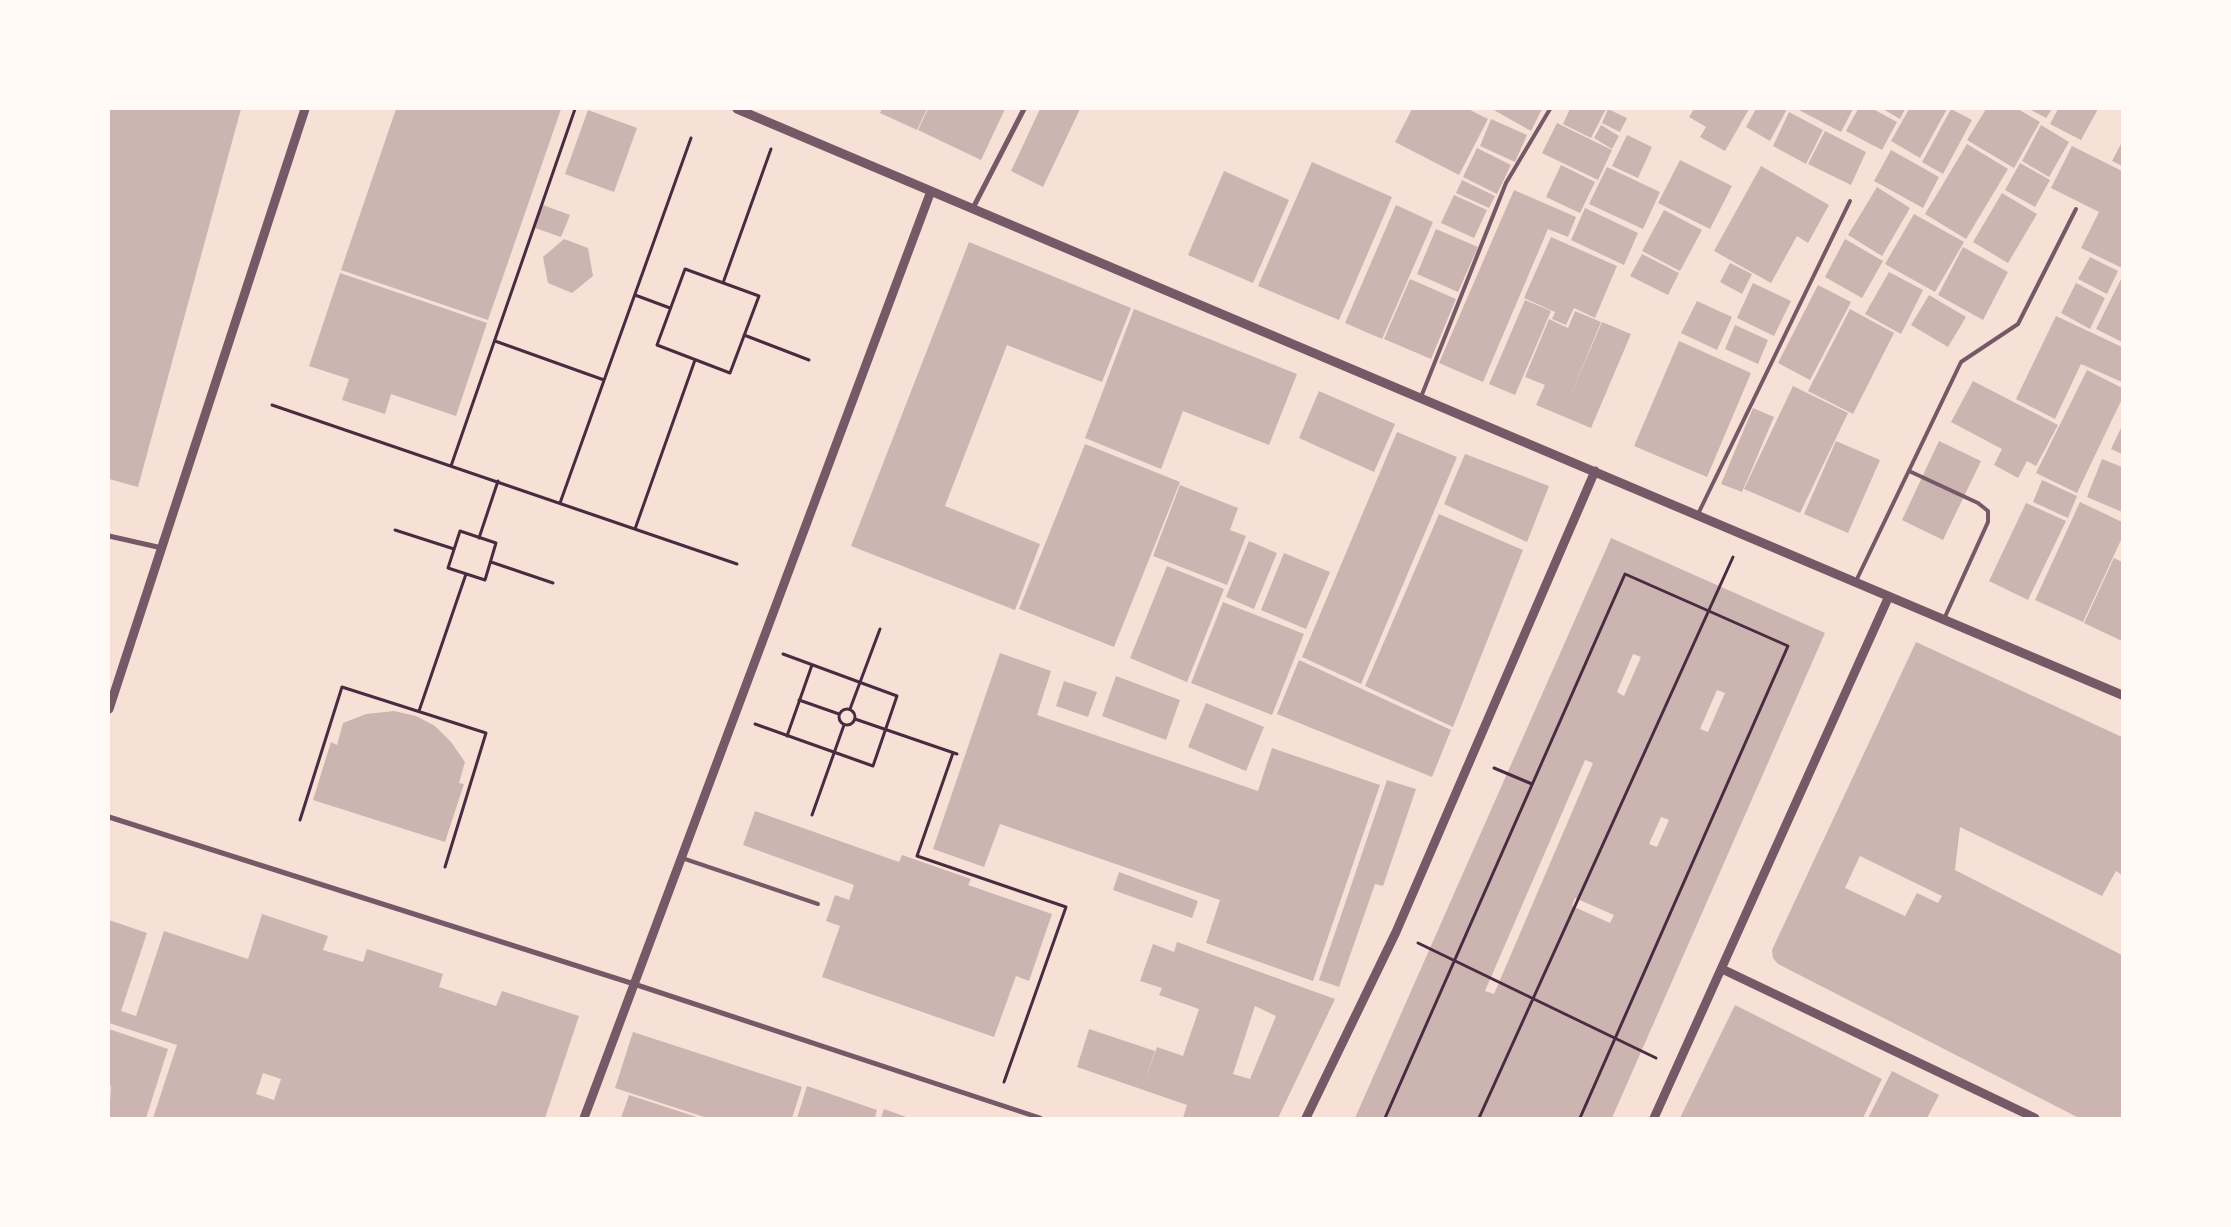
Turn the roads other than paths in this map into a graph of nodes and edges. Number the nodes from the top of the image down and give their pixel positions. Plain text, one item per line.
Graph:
1 (305, 109) edge
2 (737, 109) edge
3 (1024, 109) edge
4 (1550, 109) edge
5 (932, 191) junction
6 (1850, 201) dead end
7 (974, 208) junction
8 (2076, 209) dead end
9 (1421, 397) junction
10 (1595, 471) junction
11 (1909, 471) junction
12 (1698, 514) junction
13 (109, 536) edge
14 (162, 548) junction
15 (1856, 581) junction
16 (1889, 596) junction
17 (1944, 619) junction
18 (2122, 695) edge
19 (109, 709) edge
20 (109, 817) edge
21 (682, 858) junction
22 (818, 904) dead end
23 (1722, 969) junction
24 (634, 984) junction
25 (584, 1118) edge
26 (1040, 1118) edge
27 (1306, 1118) edge
28 (1654, 1118) edge
29 (2035, 1118) edge

1 - 14 street
2 - 5 street
3 - 7 street
4 - 9 lane
5 - 7 street
5 - 21 street
6 - 12 lane
7 - 9 street
8 - 11 lane
9 - 10 street
10 - 12 street
10 - 27 street
11 - 15 lane
11 - 17 lane
12 - 15 street
13 - 14 street
14 - 19 street
15 - 16 street
16 - 17 street
16 - 23 street
17 - 18 street
20 - 24 street
21 - 22 lane
21 - 24 street
23 - 28 street
23 - 29 street
24 - 25 street
24 - 26 street

